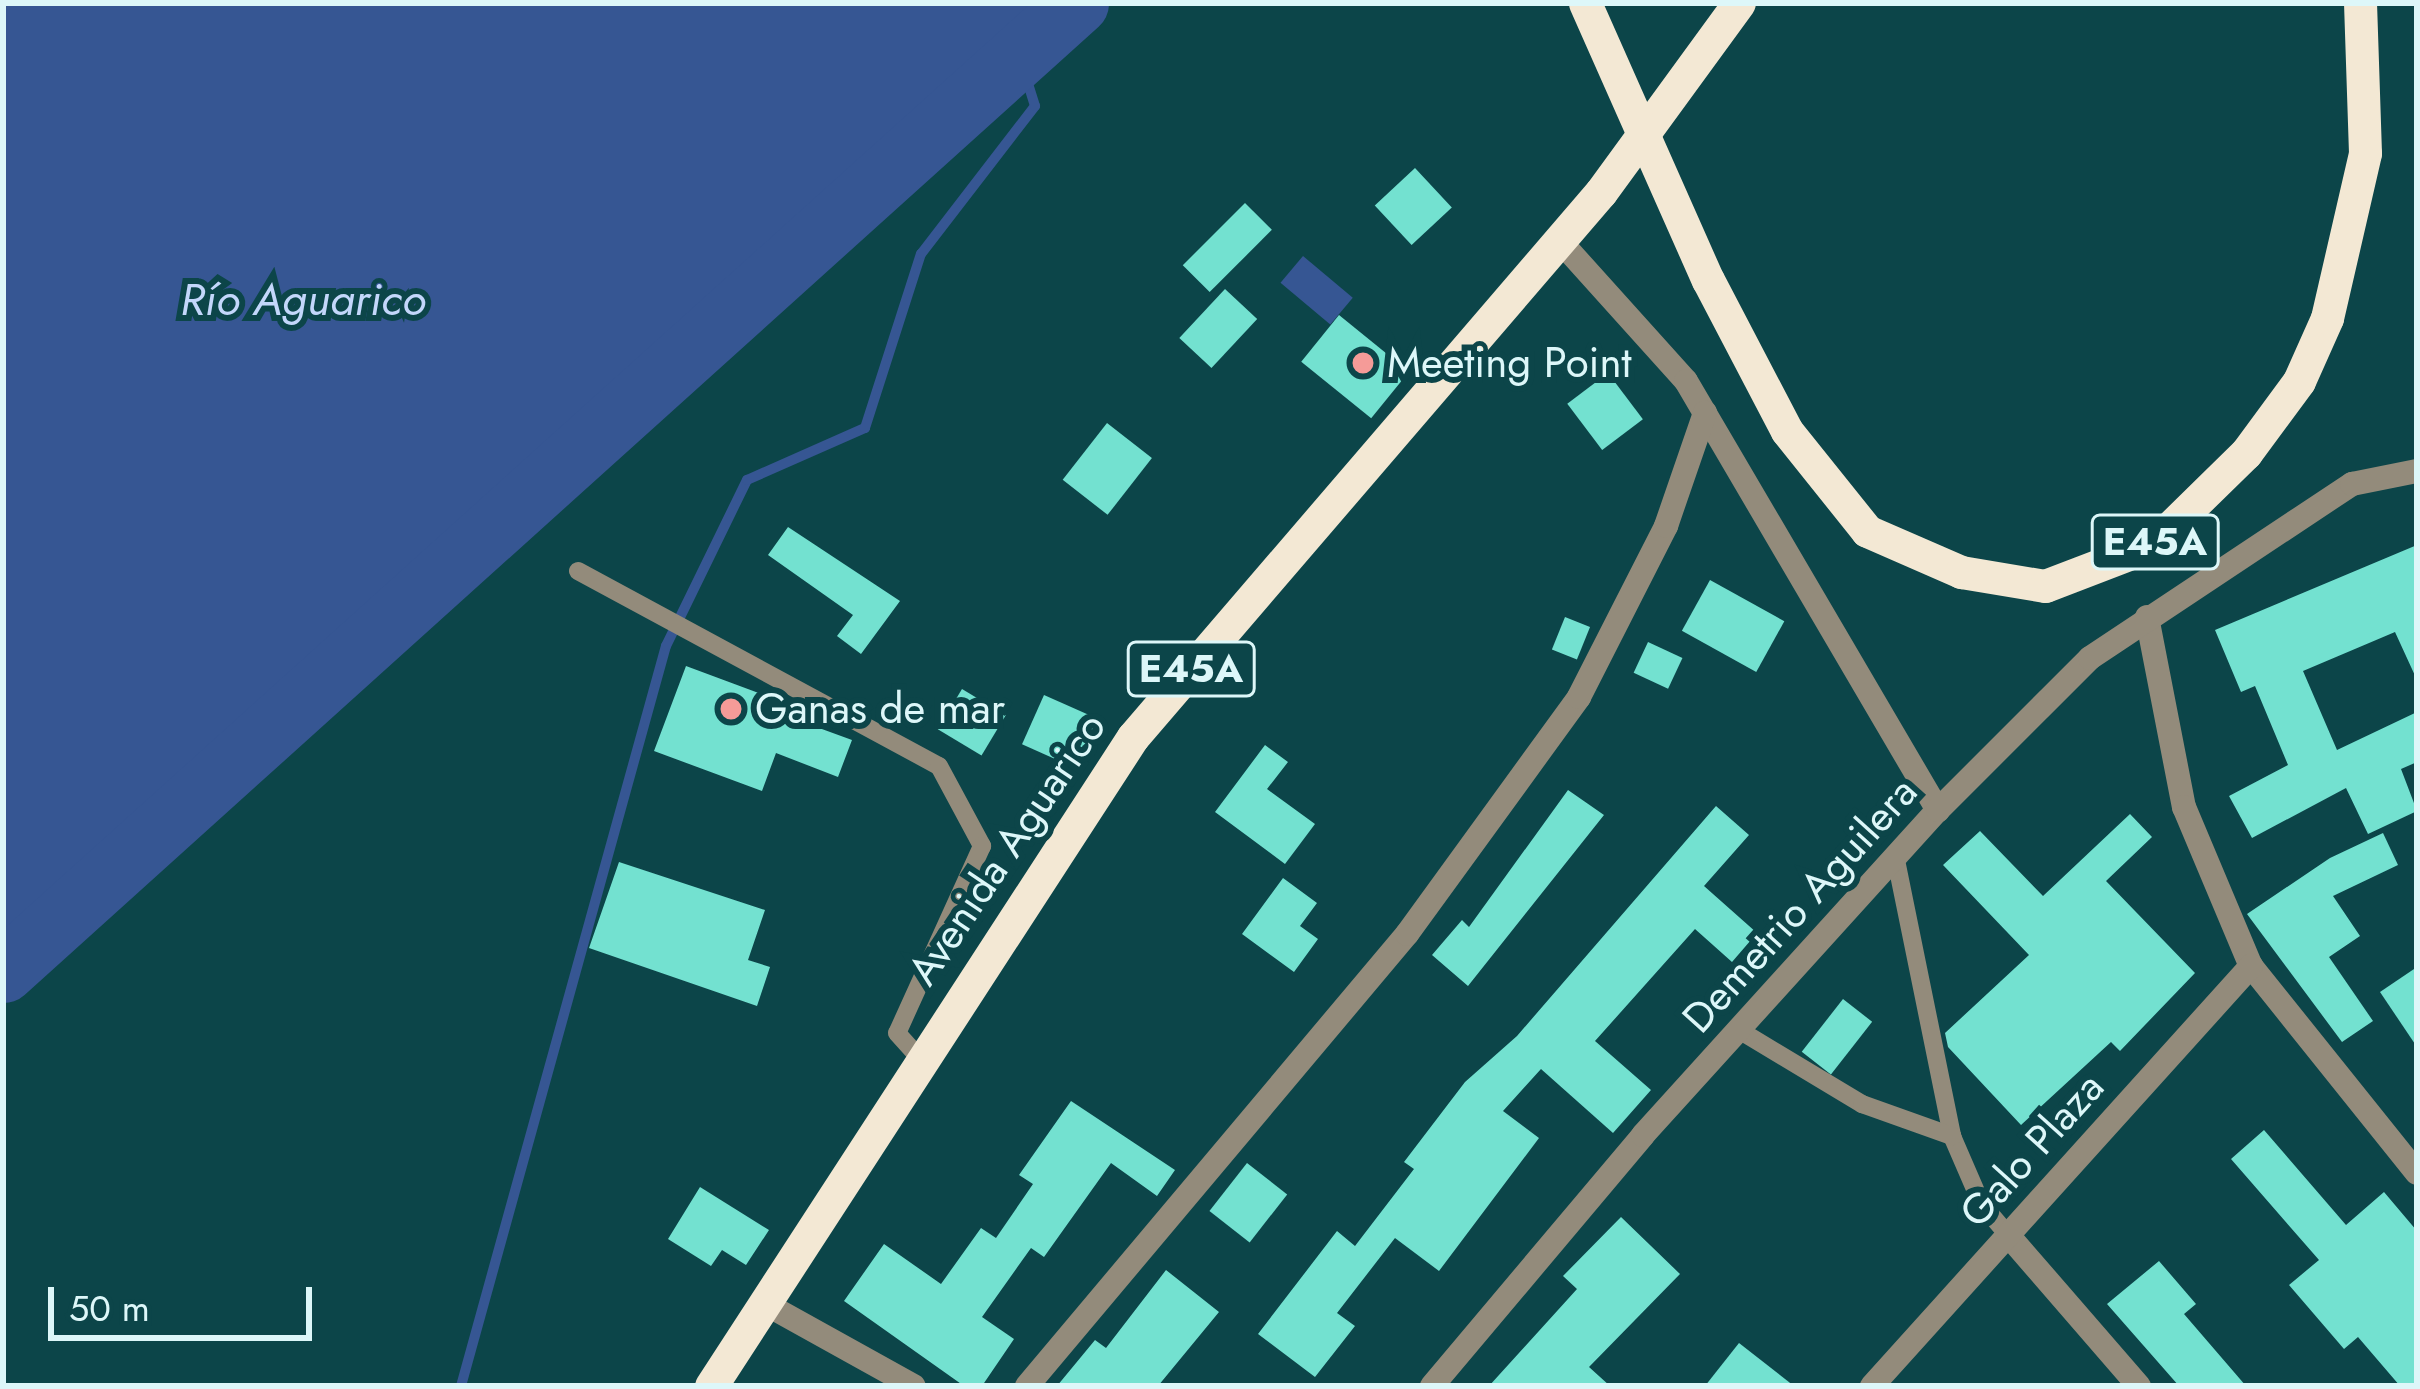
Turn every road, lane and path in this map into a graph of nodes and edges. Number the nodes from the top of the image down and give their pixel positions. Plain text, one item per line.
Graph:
1 (1585, 3) edge
2 (1739, 3) edge
3 (2360, 3) edge
4 (1560, 241) junction
5 (1705, 412) junction
6 (2417, 471) edge
7 (578, 571) dead end
8 (2147, 617) junction
9 (1938, 810) junction
10 (1896, 860) junction
11 (2251, 966) junction
12 (1739, 1030) junction
13 (921, 1060) junction
14 (1952, 1136) junction
15 (2417, 1173) edge
16 (2008, 1234) junction
17 (764, 1303) junction
18 (711, 1386) edge
19 (914, 1386) edge
20 (1028, 1386) edge
21 (1432, 1386) edge
22 (1872, 1386) edge
23 (2139, 1386) edge

1 - 3 highway, E45A, bridge
2 - 4 highway, Avenida Aguarico / E45A
4 - 5 street
4 - 13 highway, Avenida Aguarico / E45A
5 - 9 street
5 - 20 street
6 - 8 street, Demetrio Aguilera
7 - 13 lane
8 - 9 street, Demetrio Aguilera
8 - 11 street
9 - 10 street, Demetrio Aguilera
10 - 12 street, Demetrio Aguilera
10 - 14 lane
11 - 15 street
11 - 16 street, Galo Plaza
12 - 14 lane
12 - 21 street, Demetrio Aguilera
13 - 17 highway, Avenida Aguarico / E45A
14 - 16 lane
16 - 22 street, Galo Plaza
16 - 23 street
17 - 18 highway, Avenida Aguarico / E45A
17 - 19 street

